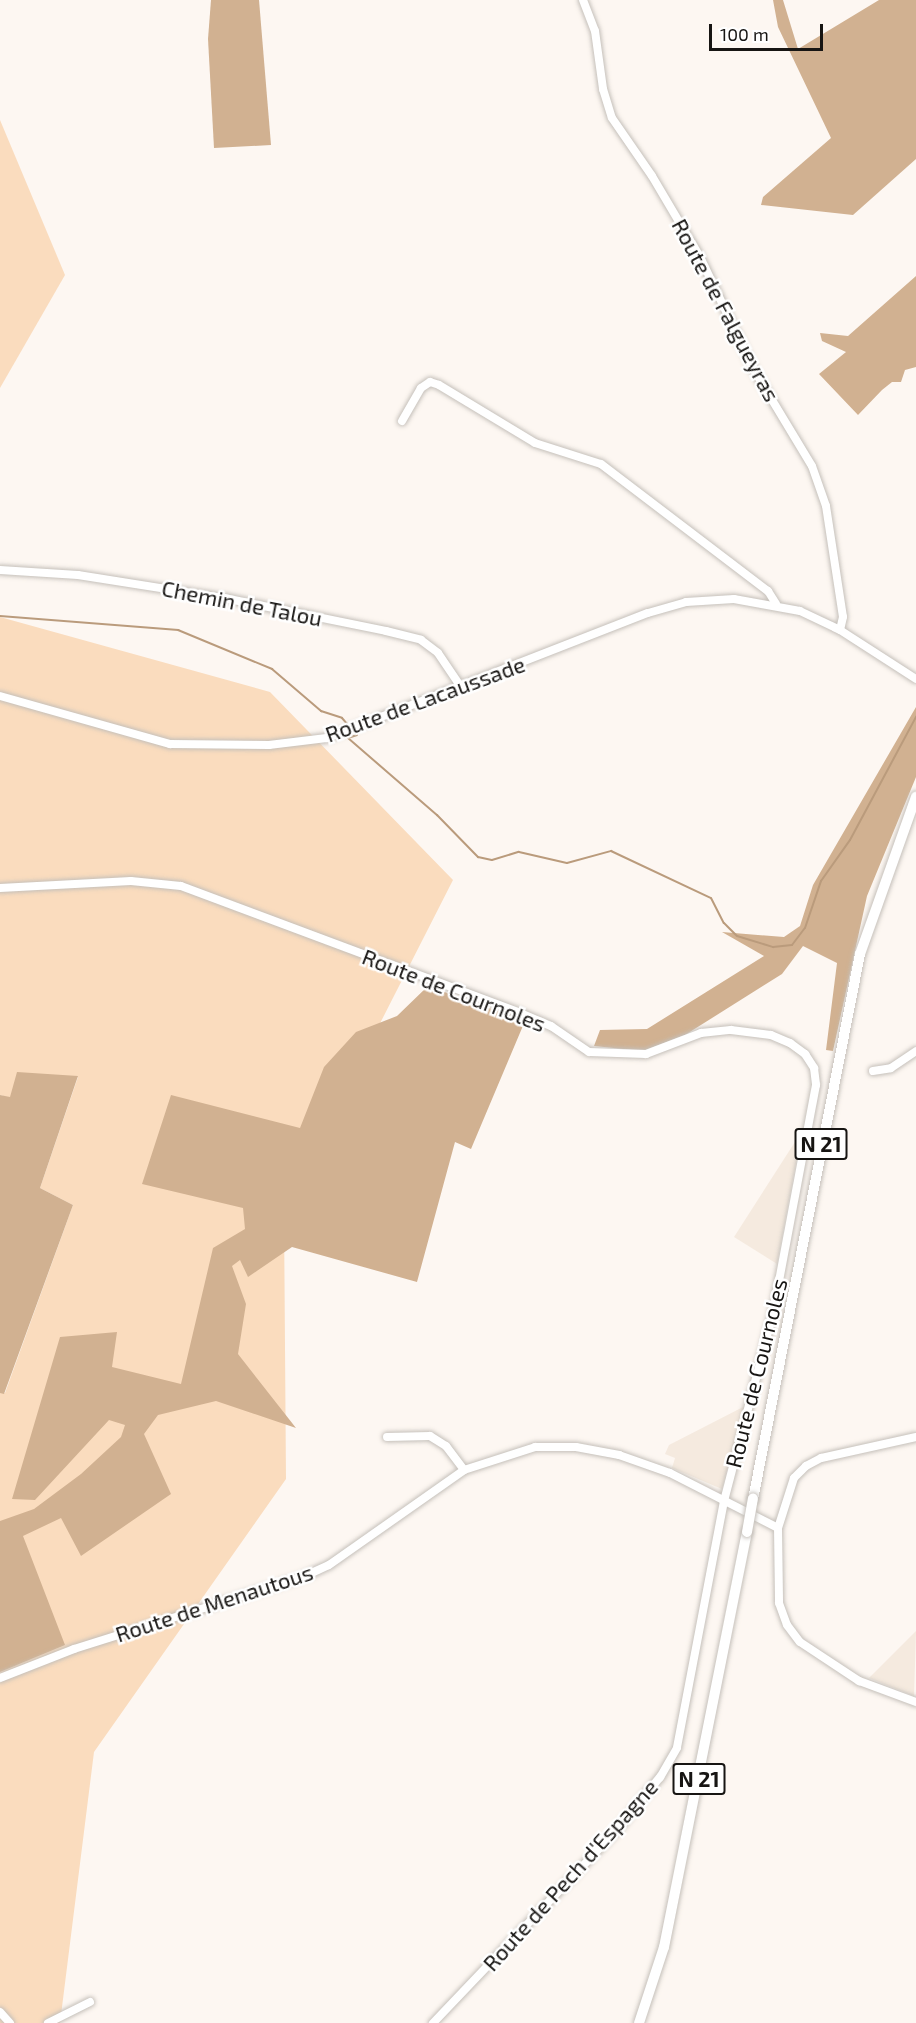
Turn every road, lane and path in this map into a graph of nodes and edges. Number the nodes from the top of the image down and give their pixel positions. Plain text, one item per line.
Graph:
1 (583, 0) edge
2 (402, 421) dead end
3 (0, 570) edge
4 (776, 604) junction
5 (840, 630) junction
6 (916, 679) edge
7 (461, 687) junction
8 (0, 696) edge
9 (916, 797) edge
10 (0, 888) edge
11 (916, 1051) edge
12 (873, 1071) dead end
13 (387, 1437) dead end
14 (916, 1437) edge
15 (464, 1470) junction
16 (724, 1500) junction
17 (778, 1528) junction
18 (0, 1678) edge
19 (916, 1702) edge
20 (90, 2002) dead end
21 (0, 2012) edge
22 (10, 2023) edge
23 (48, 2023) edge
24 (433, 2023) edge
25 (639, 2023) edge

1 - 5 street, Route de Falgueyras
2 - 4 street
3 - 7 street, Chemin de Talou
4 - 5 street, Route de Lacaussade
4 - 7 street, Route de Lacaussade
5 - 6 street, Route de Lacaussade
7 - 8 street, Route de Lacaussade
9 - 25 main road, N 21, bridge
10 - 16 street, Route de Cournoles
11 - 12 street
13 - 15 street
14 - 17 street
15 - 16 street, Route de Menautous
15 - 18 street, Route de Menautous
16 - 17 street, Route de Menautous
16 - 24 street, Route de Pech d'Espagne
17 - 19 street
20 - 23 street
21 - 22 street

